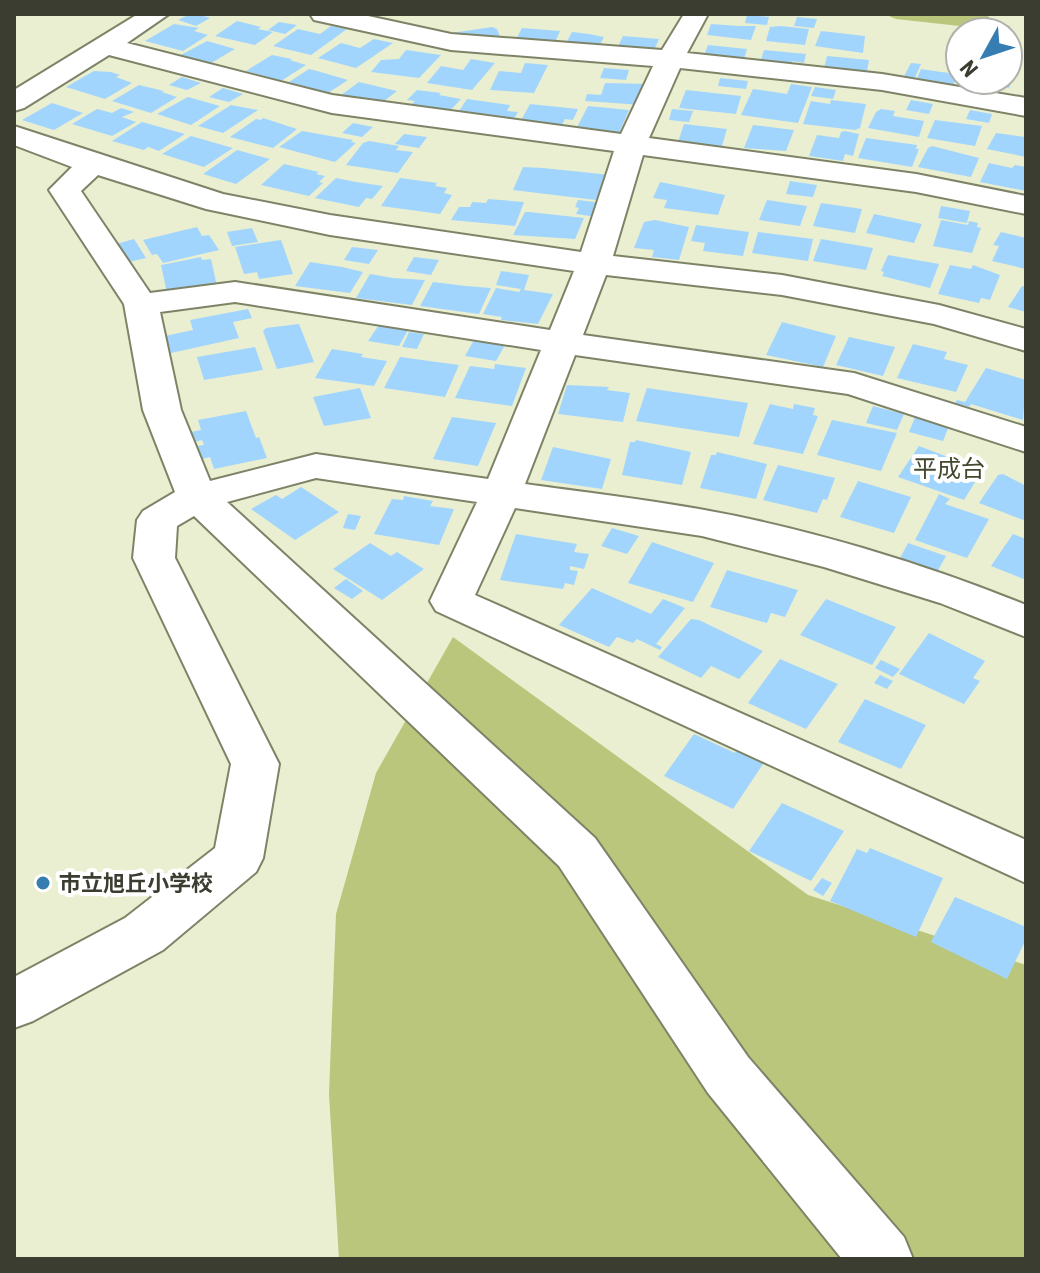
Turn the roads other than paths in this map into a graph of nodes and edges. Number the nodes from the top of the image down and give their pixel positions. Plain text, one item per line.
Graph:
1 (156, 14) edge
2 (323, 14) edge
3 (696, 16) edge
4 (105, 46) junction
5 (670, 59) junction
6 (14, 102) edge
7 (1026, 107) edge
8 (14, 135) edge
9 (631, 145) junction
10 (93, 164) junction
11 (1026, 205) edge
12 (594, 264) junction
13 (141, 304) junction
14 (1026, 340) edge
15 (562, 343) junction
16 (1026, 440) edge
17 (501, 494) junction
18 (197, 497) junction
19 (1026, 622) edge
20 (1026, 862) edge
21 (14, 1004) edge
22 (882, 1259) edge

1 - 4 street
2 - 5 street
3 - 5 street
4 - 6 street
4 - 9 street
5 - 7 street
5 - 9 street
8 - 10 street
9 - 11 street
9 - 12 street
10 - 12 street
10 - 13 street
12 - 14 street
12 - 15 street
13 - 15 street
13 - 18 street
15 - 16 street
15 - 17 street
17 - 18 street
17 - 19 street
17 - 20 street
18 - 21 street
18 - 22 street

